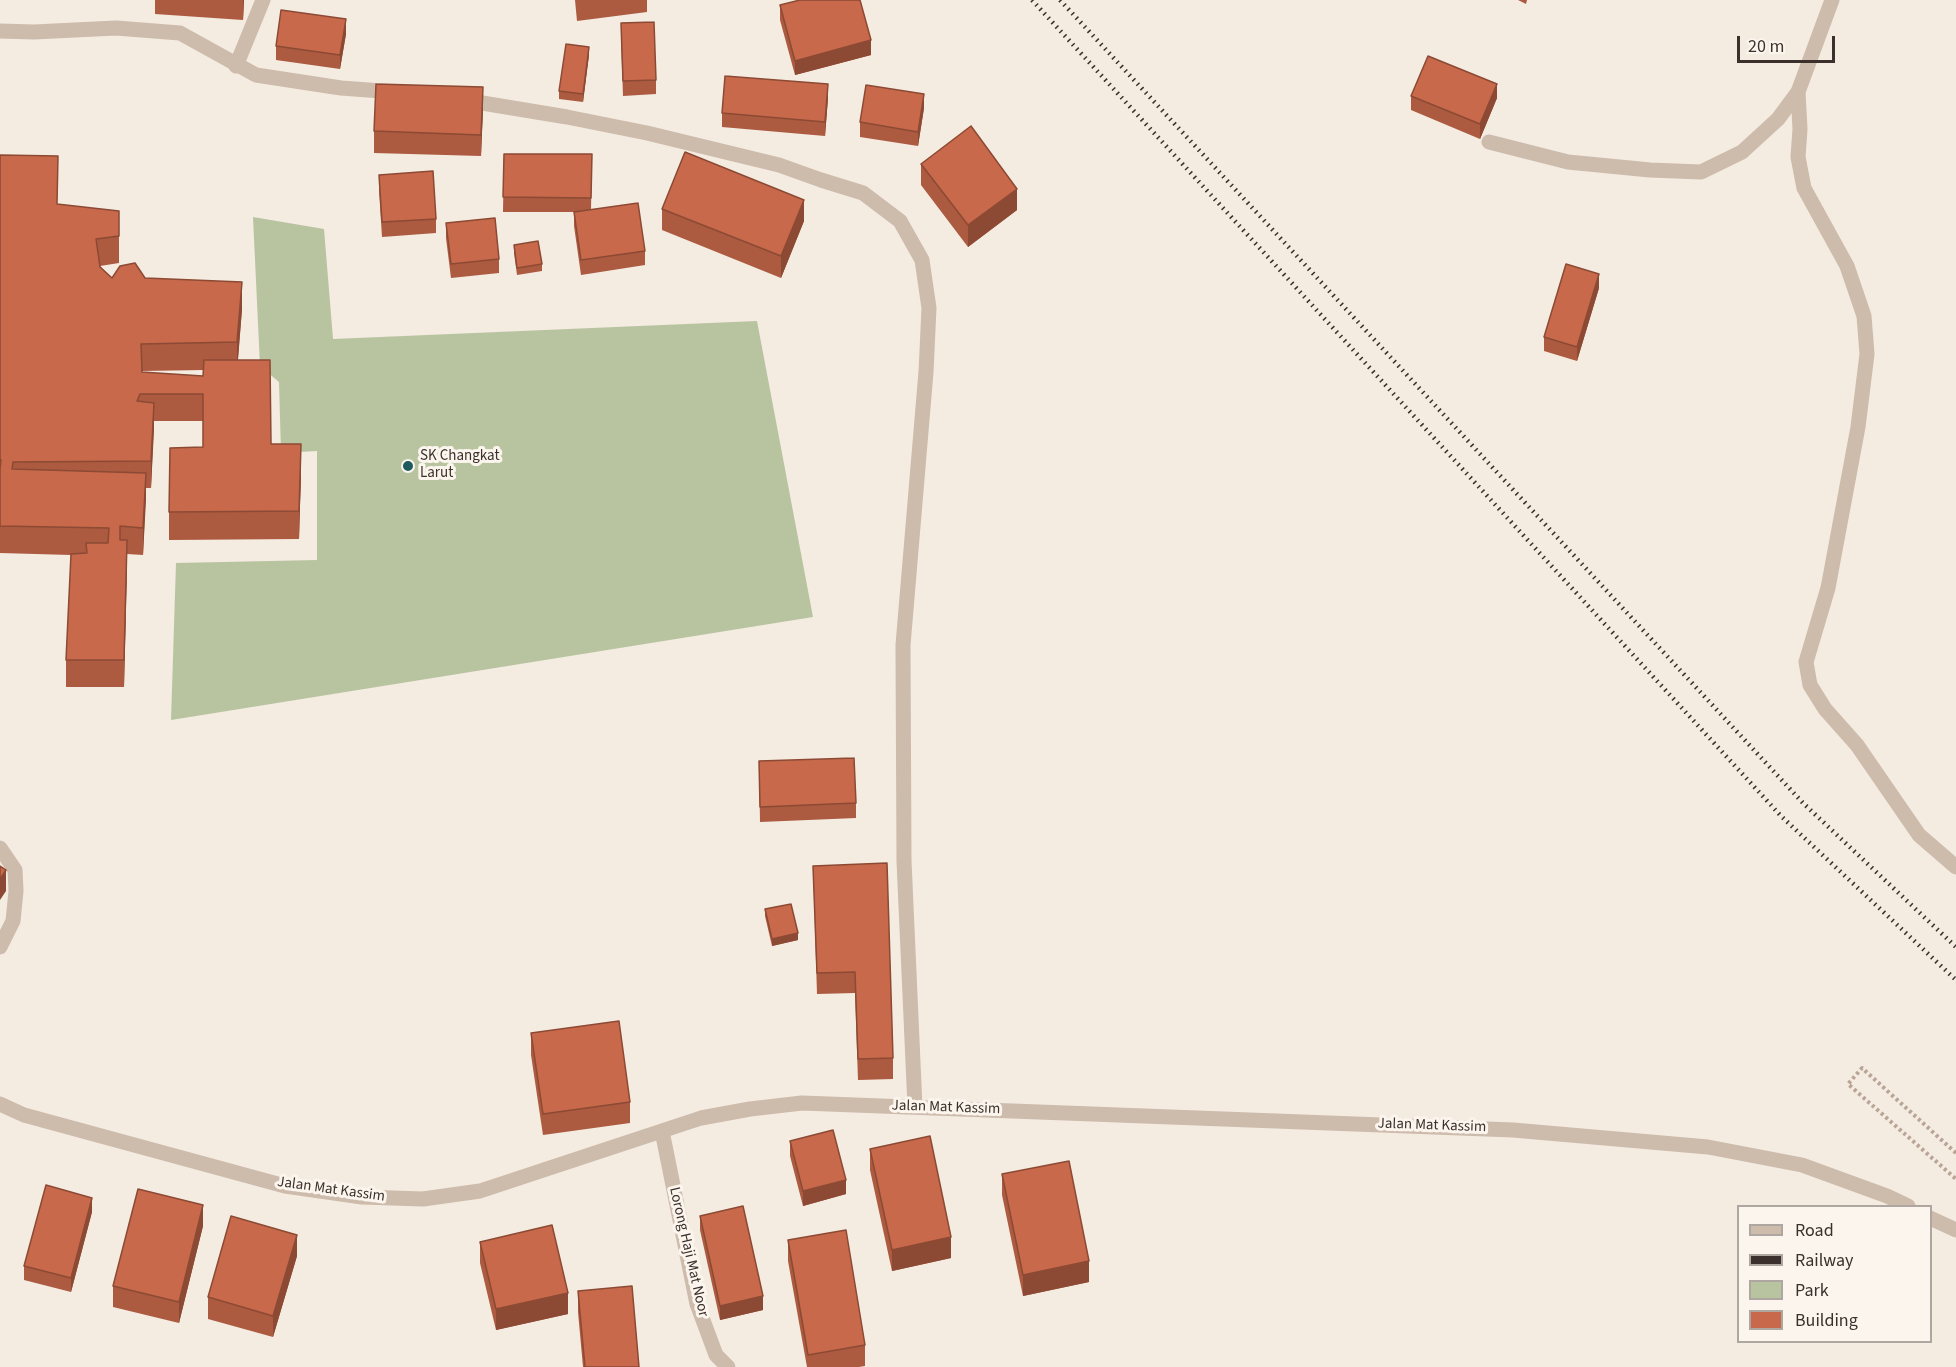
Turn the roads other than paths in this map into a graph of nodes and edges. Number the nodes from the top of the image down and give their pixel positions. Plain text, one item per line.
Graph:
1 (263, 0) edge
2 (1832, 0) edge
3 (0, 31) edge
4 (236, 66) junction
5 (1798, 92) junction
6 (414, 94) edge
7 (446, 98) edge
8 (1490, 142) dead end
9 (0, 848) edge
10 (1956, 867) edge
11 (0, 947) edge
12 (0, 1104) edge
13 (915, 1107) junction
14 (662, 1131) junction
15 (1906, 1205) edge
16 (1932, 1219) edge
17 (1956, 1230) edge
18 (728, 1367) edge

1 - 4 street
2 - 5 street
3 - 4 street
4 - 6 street
5 - 8 street
5 - 10 street
7 - 13 street
9 - 11 street
12 - 14 street, Jalan Mat Kassim
13 - 14 street, Jalan Mat Kassim
13 - 15 street, Jalan Mat Kassim
14 - 18 street, Lorong Haji Mat Noor
16 - 17 street

